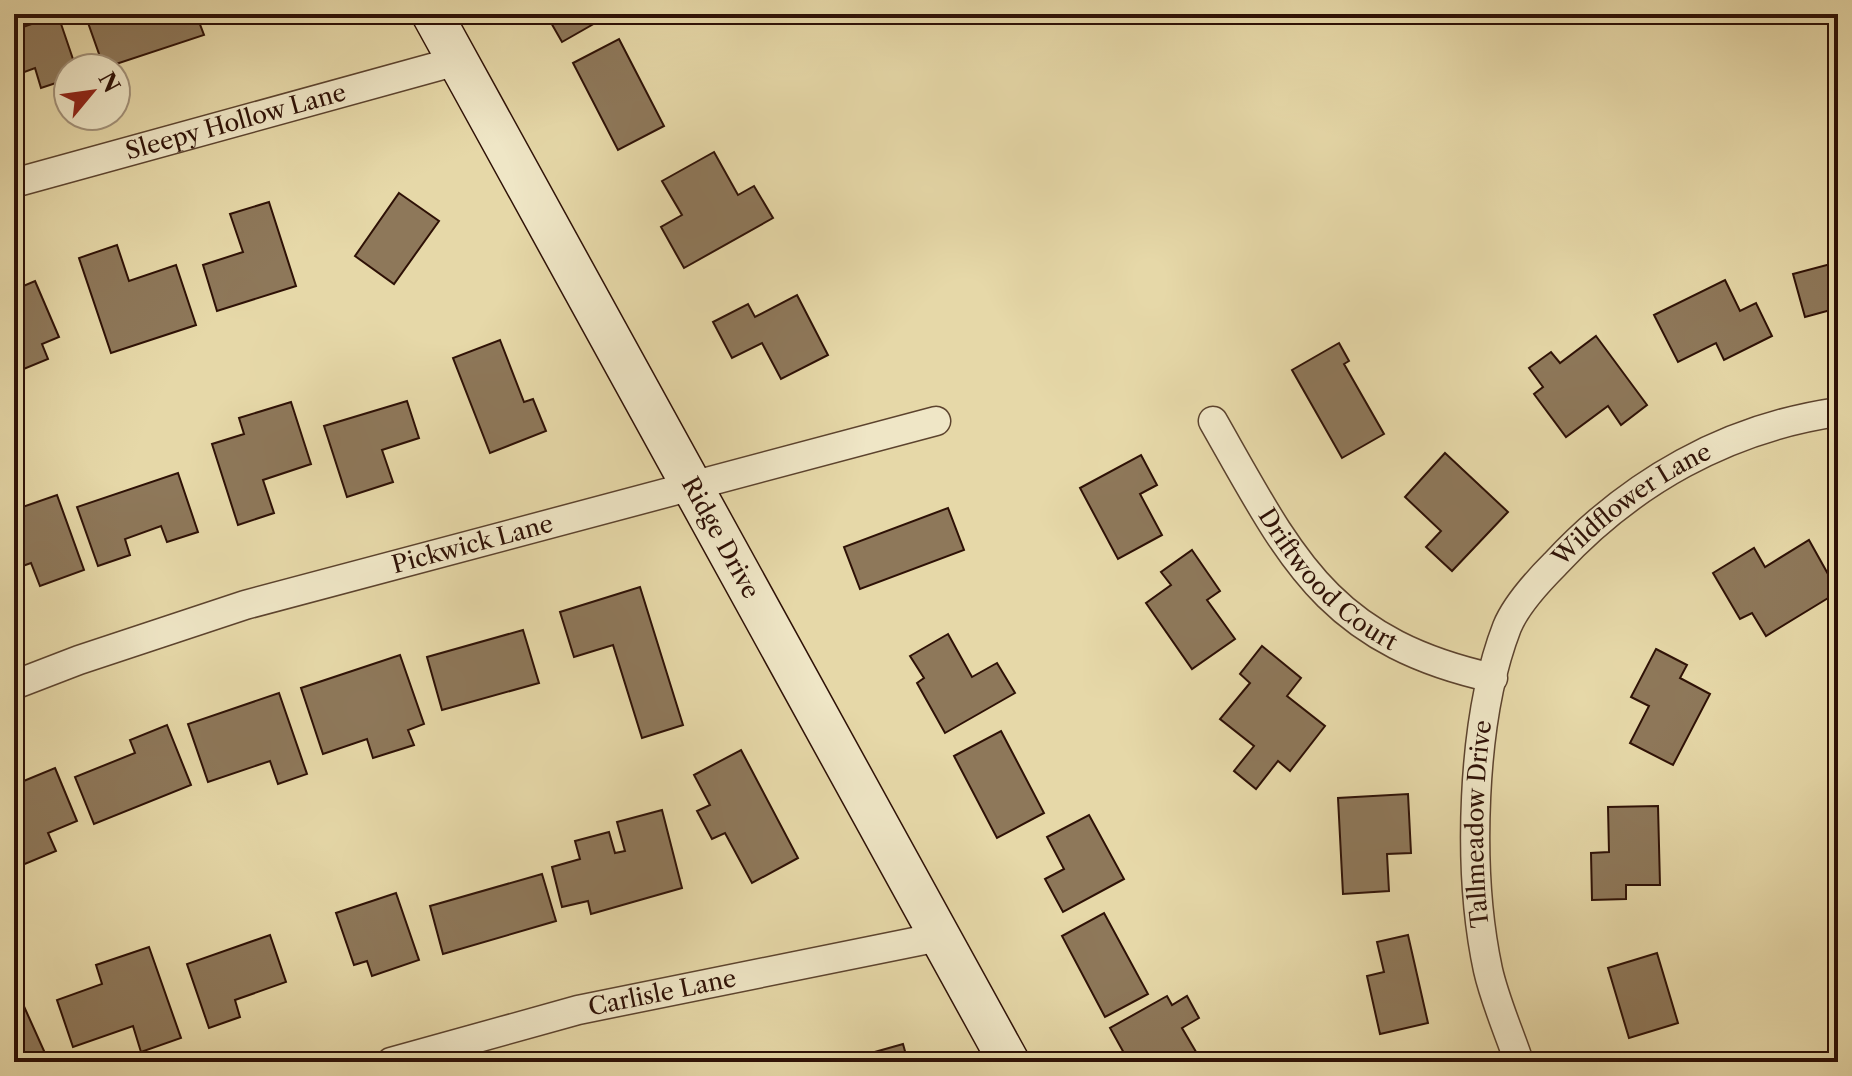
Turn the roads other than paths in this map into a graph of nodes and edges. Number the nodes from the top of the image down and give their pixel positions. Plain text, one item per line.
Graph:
1 (432, 14) edge
2 (457, 61) junction
3 (14, 183) edge
4 (1838, 412) edge
5 (936, 421) dead end
6 (1213, 421) dead end
7 (690, 484) junction
8 (1493, 678) junction
9 (14, 685) edge
10 (939, 937) junction
11 (391, 1062) edge
12 (1009, 1062) edge
13 (1519, 1062) edge

1 - 2 street, Ridge Drive
2 - 3 street, Sleepy Hollow Lane
2 - 7 street, Ridge Drive
4 - 8 street, Wildflower Lane
5 - 7 street, Pickwick Lane
6 - 8 street, Driftwood Court
7 - 9 street, Pickwick Lane
7 - 10 street, Ridge Drive
8 - 13 street, Tallmeadow Drive
10 - 11 street, Carlisle Lane
10 - 12 street, Ridge Drive

